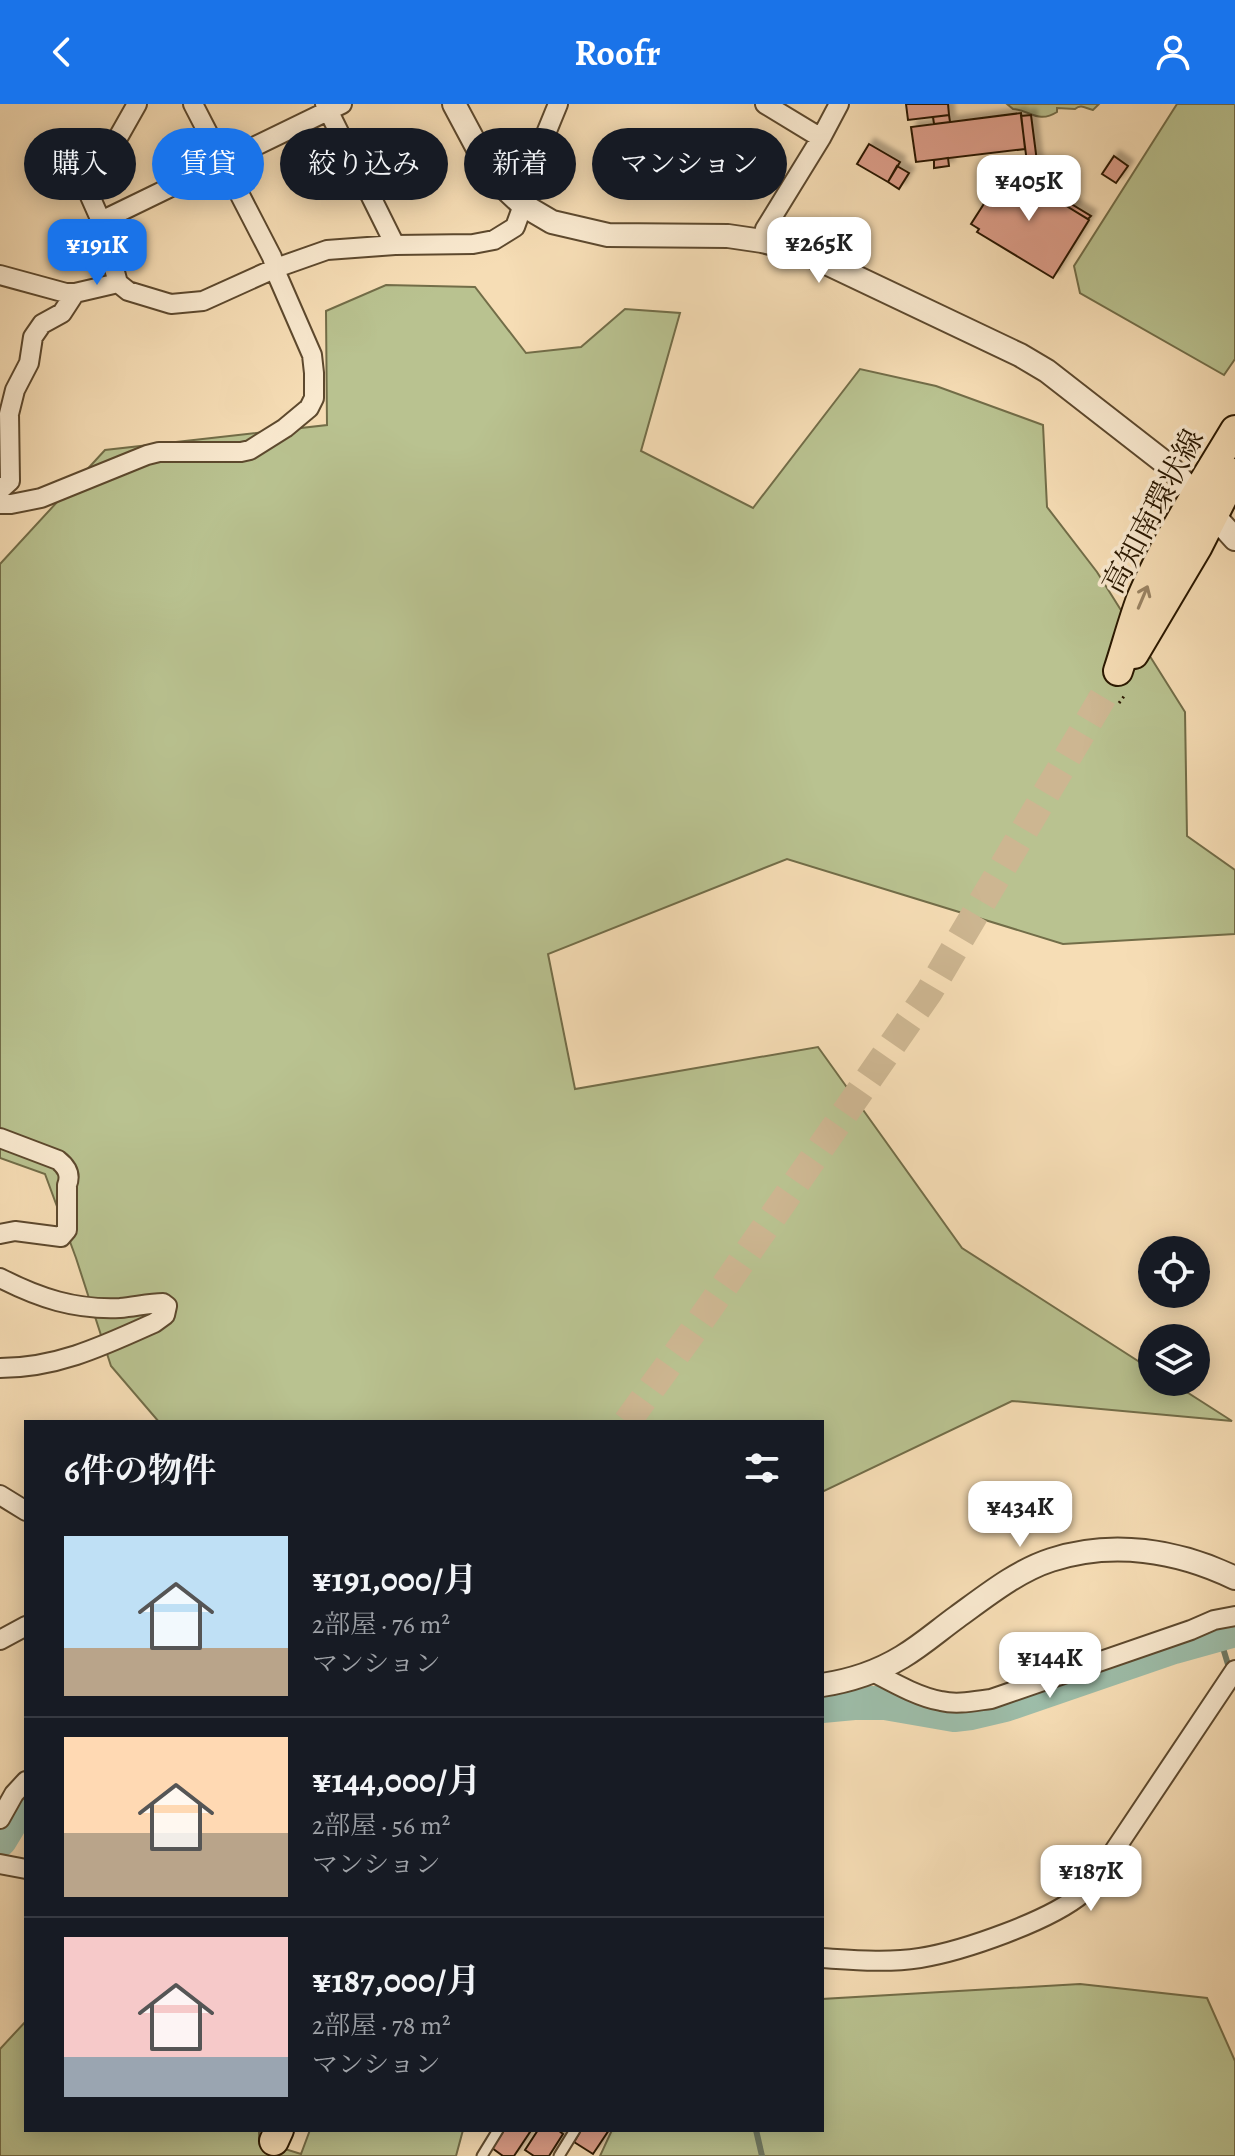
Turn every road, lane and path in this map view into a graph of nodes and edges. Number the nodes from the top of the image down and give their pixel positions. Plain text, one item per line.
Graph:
1 (137, 104) edge
2 (193, 104) edge
3 (454, 104) edge
4 (558, 104) edge
5 (765, 104) edge
6 (839, 104) edge
7 (332, 106) edge
8 (205, 128) edge
9 (821, 138) junction
10 (264, 141) edge
11 (152, 196) edge
12 (243, 200) edge
13 (523, 205) junction
14 (101, 221) junction
15 (762, 241) junction
16 (395, 245) junction
17 (276, 268) junction
18 (0, 275) edge
19 (118, 283) junction
20 (75, 293) junction
21 (1235, 430) edge
22 (1235, 473) edge
23 (5, 486) edge
24 (32, 500) junction
25 (0, 504) edge
26 (1204, 505) junction
27 (1235, 539) edge
28 (1114, 678) tunnel mouth
29 (0, 1138) edge
30 (0, 1234) edge
31 (0, 1278) edge
32 (0, 1368) edge
33 (0, 1495) edge
34 (24, 1510) edge
35 (1235, 1578) edge
36 (1235, 1616) edge
37 (24, 1627) edge
38 (0, 1640) edge
39 (1235, 1670) edge
40 (871, 1671) junction
41 (824, 1684) edge
42 (24, 1783) edge
43 (0, 1819) edge
44 (0, 1864) edge
45 (24, 1869) edge
46 (824, 1958) edge
47 (497, 2132) edge
48 (574, 2132) edge
49 (482, 2156) edge
50 (559, 2156) edge

1 - 14 street
2 - 8 street
3 - 13 street
4 - 13 street
5 - 9 street
6 - 9 street
7 - 10 street
7 - 16 street
9 - 15 street
11 - 14 street
12 - 17 street
13 - 15 street
13 - 16 street
14 - 19 street
15 - 26 street
16 - 17 street
17 - 19 street
17 - 24 street
18 - 20 street
19 - 20 street
20 - 23 street
21 - 26 main road, 高知南環状線
22 - 26 main road, 高知南環状線
23 - 24 street
24 - 25 street
26 - 27 street
26 - 28 main road, 高知南環状線
29 - 30 street
31 - 32 street
33 - 34 street
35 - 40 street
36 - 40 street
37 - 38 street
39 - 46 street
40 - 41 street
42 - 43 street
44 - 45 street
47 - 49 lane
48 - 50 lane

